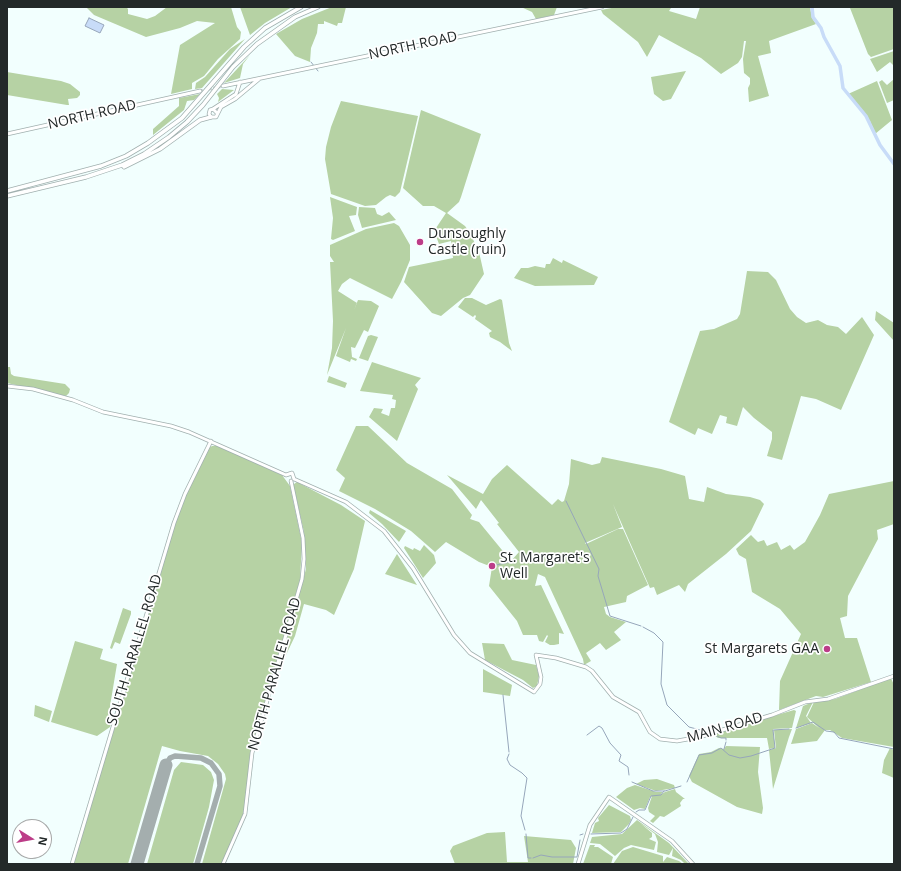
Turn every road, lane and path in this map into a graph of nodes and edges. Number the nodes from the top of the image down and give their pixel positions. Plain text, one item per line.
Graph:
1 (301, 7) edge
2 (318, 7) edge
3 (602, 7) edge
4 (260, 78) junction
5 (240, 82) junction
6 (231, 84) junction
7 (223, 86) tunnel mouth
8 (200, 91) tunnel mouth
9 (240, 94) junction
10 (234, 96) junction
11 (213, 109) junction
12 (217, 113) junction
13 (211, 117) junction
14 (7, 134) edge
15 (36, 189) junction
16 (7, 191) edge
17 (7, 196) edge
18 (7, 386) edge
19 (211, 441) junction
20 (286, 475) junction
21 (294, 479) junction
22 (291, 482) junction
23 (894, 676) edge
24 (72, 864) edge
25 (223, 864) edge
26 (578, 864) edge
27 (693, 864) edge

1 - 16 highway
2 - 15 highway
3 - 4 main road, NORTH ROAD
4 - 5 main road, NORTH ROAD
4 - 9 main road
5 - 6 main road, NORTH ROAD
5 - 9 main road
5 - 10 main road
6 - 7 main road, NORTH ROAD
6 - 10 main road
8 - 14 main road, NORTH ROAD
9 - 12 main road
10 - 11 main road
11 - 12 main road
11 - 13 main road
12 - 13 main road
13 - 15 highway
15 - 17 highway
18 - 19 main road
19 - 20 main road
19 - 24 main road, SOUTH PARALLEL ROAD
20 - 21 main road
20 - 22 main road
21 - 22 main road
21 - 23 main road, MAIN ROAD
22 - 25 main road, NORTH PARALLEL ROAD
26 - 27 main road

